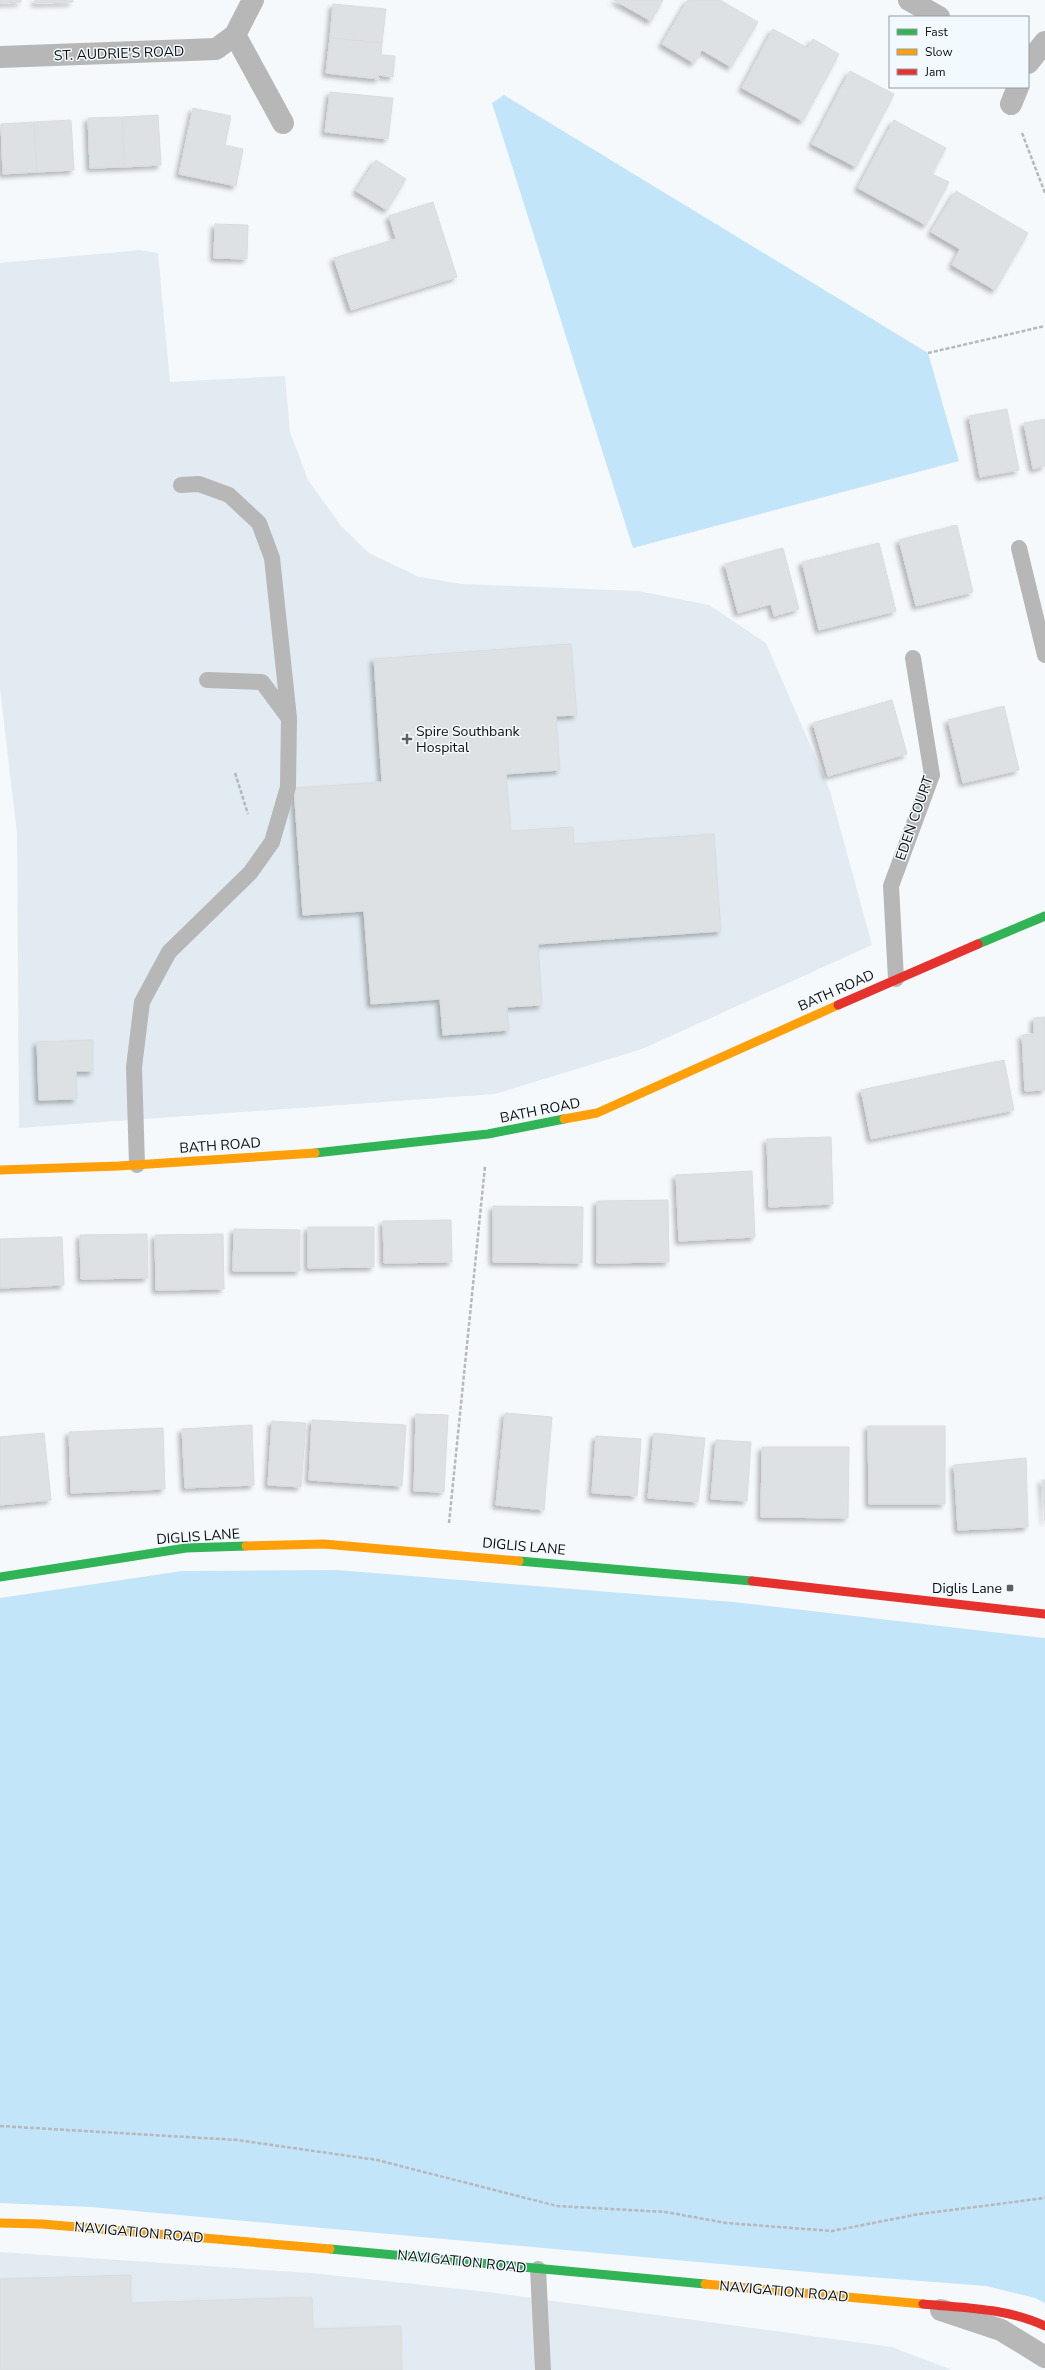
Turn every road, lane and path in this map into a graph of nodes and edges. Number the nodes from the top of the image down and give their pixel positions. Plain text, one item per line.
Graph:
1 (253, 0) edge
2 (909, 0) edge
3 (937, 16) edge
4 (234, 35) junction
5 (1045, 42) edge
6 (0, 57) edge
7 (1029, 62) edge
8 (1014, 96) edge
9 (283, 123) dead end
10 (1045, 193) edge
11 (1045, 326) edge
12 (928, 353) dead end
13 (181, 485) dead end
14 (1019, 548) dead end
15 (1045, 655) edge
16 (913, 658) dead end
17 (207, 680) dead end
18 (289, 718) junction
19 (1045, 916) edge
20 (896, 979) junction
21 (488, 1134) junction
22 (137, 1165) junction
23 (0, 1170) edge
24 (446, 1553) junction
25 (0, 1577) edge
26 (1045, 1614) edge
27 (0, 2126) edge
28 (1045, 2198) edge
29 (0, 2223) edge
30 (538, 2269) junction
31 (923, 2303) junction
32 (1045, 2326) edge
33 (1045, 2357) edge
34 (543, 2370) edge

1 - 4 street, ST. AUDRIE'S ROAD
2 - 3 street
4 - 6 street, ST. AUDRIE'S ROAD
4 - 9 street
5 - 7 street
8 - 10 path
11 - 12 path
13 - 18 lane
14 - 15 lane
16 - 20 lane, EDEN COURT
17 - 18 lane
18 - 22 lane
19 - 20 street, BATH ROAD
20 - 21 street, BATH ROAD
21 - 22 street, BATH ROAD
21 - 24 path
22 - 23 street, BATH ROAD
24 - 25 street, DIGLIS LANE
24 - 26 street, DIGLIS LANE
27 - 28 path
29 - 30 street, NAVIGATION ROAD
30 - 31 street, NAVIGATION ROAD
30 - 34 lane
31 - 32 street, NAVIGATION ROAD
31 - 33 street, NAVIGATION ROAD

